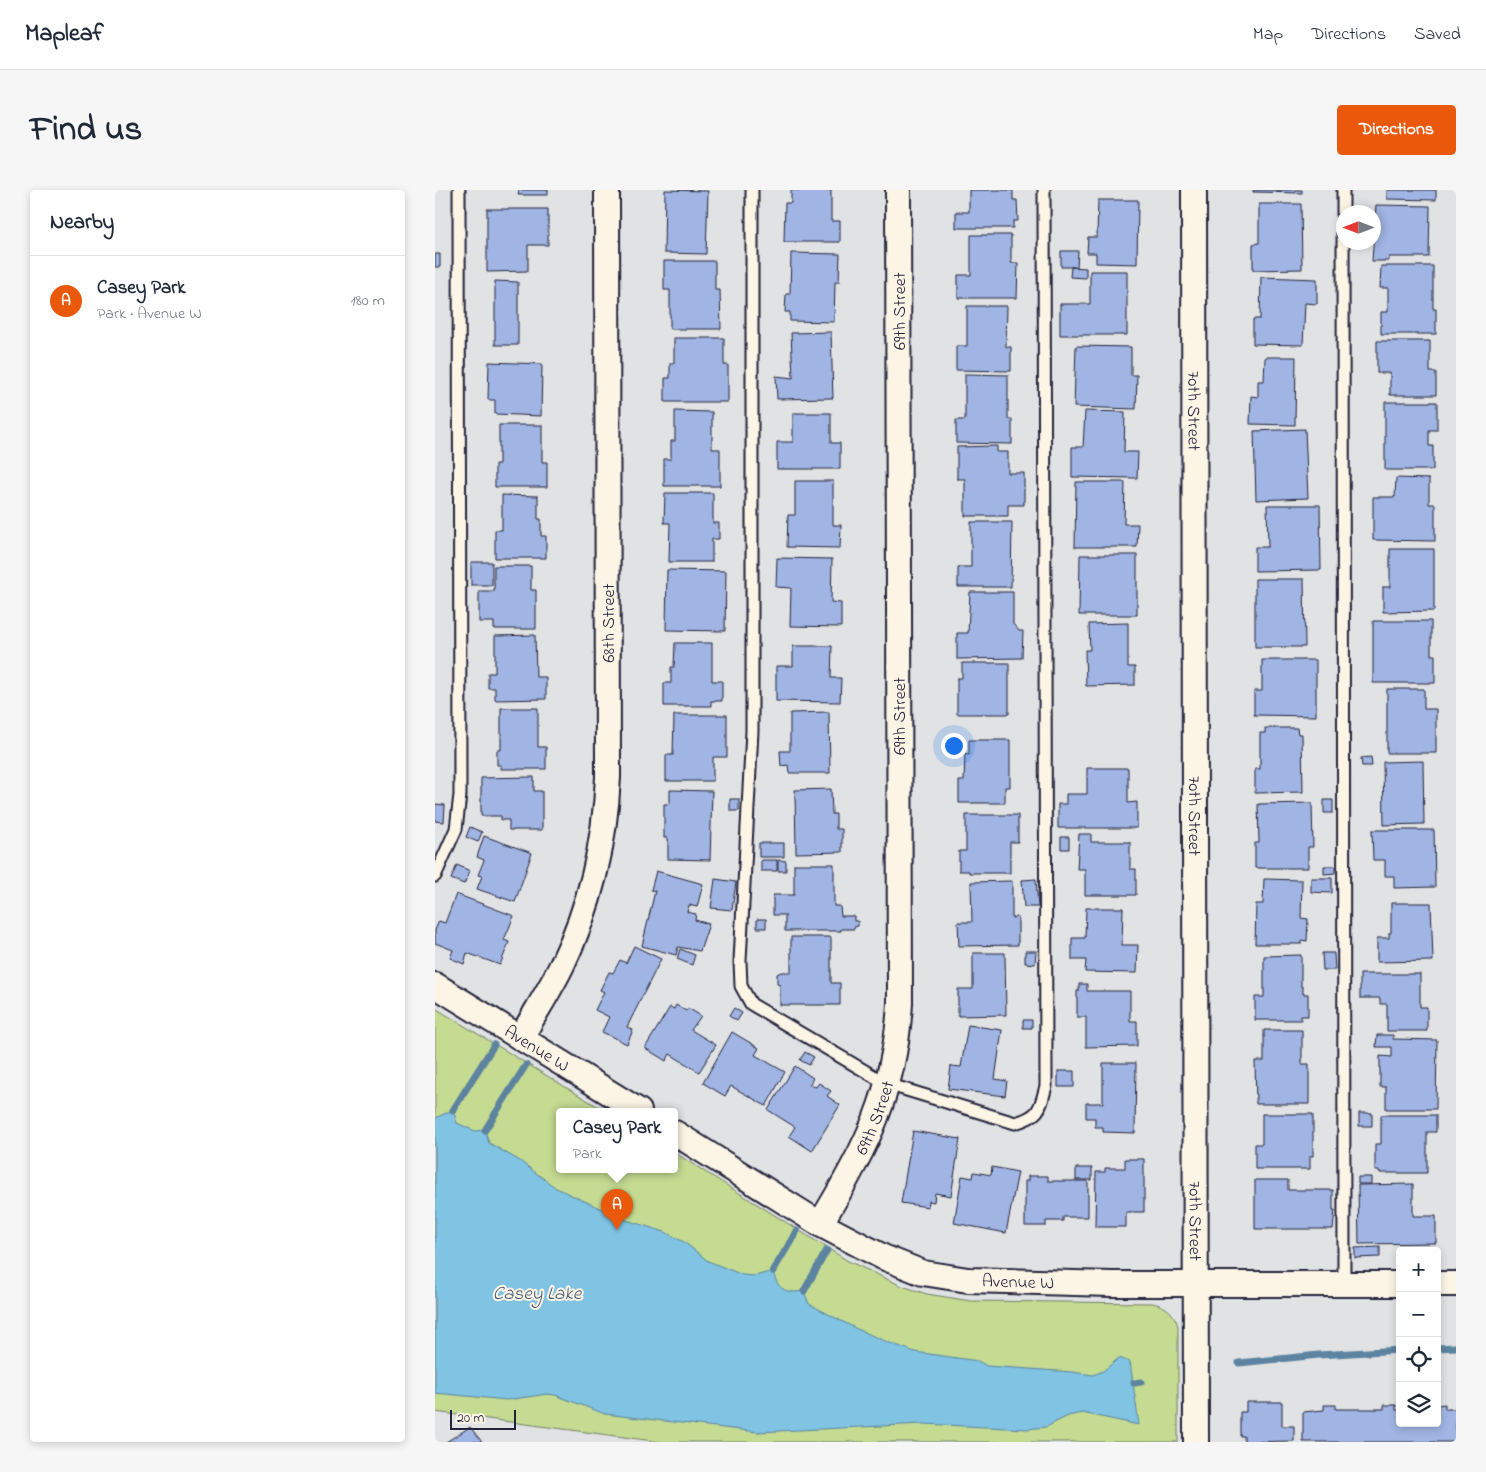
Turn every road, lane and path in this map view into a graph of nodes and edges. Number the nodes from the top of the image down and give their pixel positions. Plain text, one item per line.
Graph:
1 (459, 190) edge
2 (607, 190) edge
3 (752, 190) edge
4 (898, 190) edge
5 (1044, 190) edge
6 (1194, 190) edge
7 (1343, 190) edge
8 (435, 876) edge
9 (435, 985) edge
10 (521, 1038) junction
11 (887, 1084) junction
12 (634, 1108) edge
13 (678, 1135) edge
14 (820, 1224) junction
15 (1197, 1284) junction
16 (1396, 1284) edge
17 (1441, 1284) edge
18 (1456, 1284) edge
19 (1344, 1285) junction
20 (1196, 1442) edge

1 - 8 lane
2 - 10 street, 68th Street
3 - 11 lane
4 - 11 street, 69th Street
5 - 11 lane
6 - 15 street, 70th Street
7 - 19 lane
9 - 10 street, Avenue W
10 - 12 street, Avenue W
11 - 14 street, 69th Street
13 - 14 street, Avenue W
14 - 15 street, Avenue W
15 - 19 street, Avenue W
15 - 20 street, 70th Street
16 - 19 street, Avenue W
17 - 18 street

